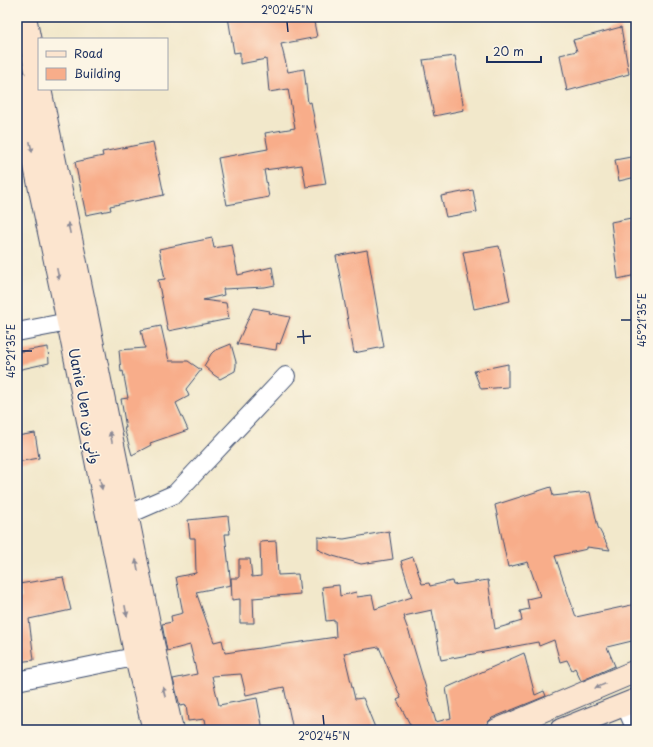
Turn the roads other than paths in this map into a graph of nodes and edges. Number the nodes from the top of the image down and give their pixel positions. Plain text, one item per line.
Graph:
1 (25, 17) edge
2 (33, 79) edge
3 (17, 81) edge
4 (78, 319) junction
5 (17, 332) edge
6 (286, 376) dead end
7 (117, 518) junction
8 (145, 656) junction
9 (636, 671) edge
10 (17, 681) edge
11 (630, 702) edge
12 (154, 730) edge
13 (172, 730) edge
14 (497, 730) edge
15 (561, 730) edge
16 (636, 730) edge

1 - 2 street, Uanie Uen واني ون
4 -> 2 street, Uanie Uen واني ون
3 -> 4 street, Uanie Uen واني ون
4 - 5 street
4 - 7 street, Uanie Uen واني ون
6 - 7 street
7 - 8 street, Uanie Uen واني ون
8 - 10 street
8 - 12 street, Uanie Uen واني ون
13 -> 8 street, Uanie Uen واني ون
9 -> 14 street
11 - 15 street
11 - 16 street

